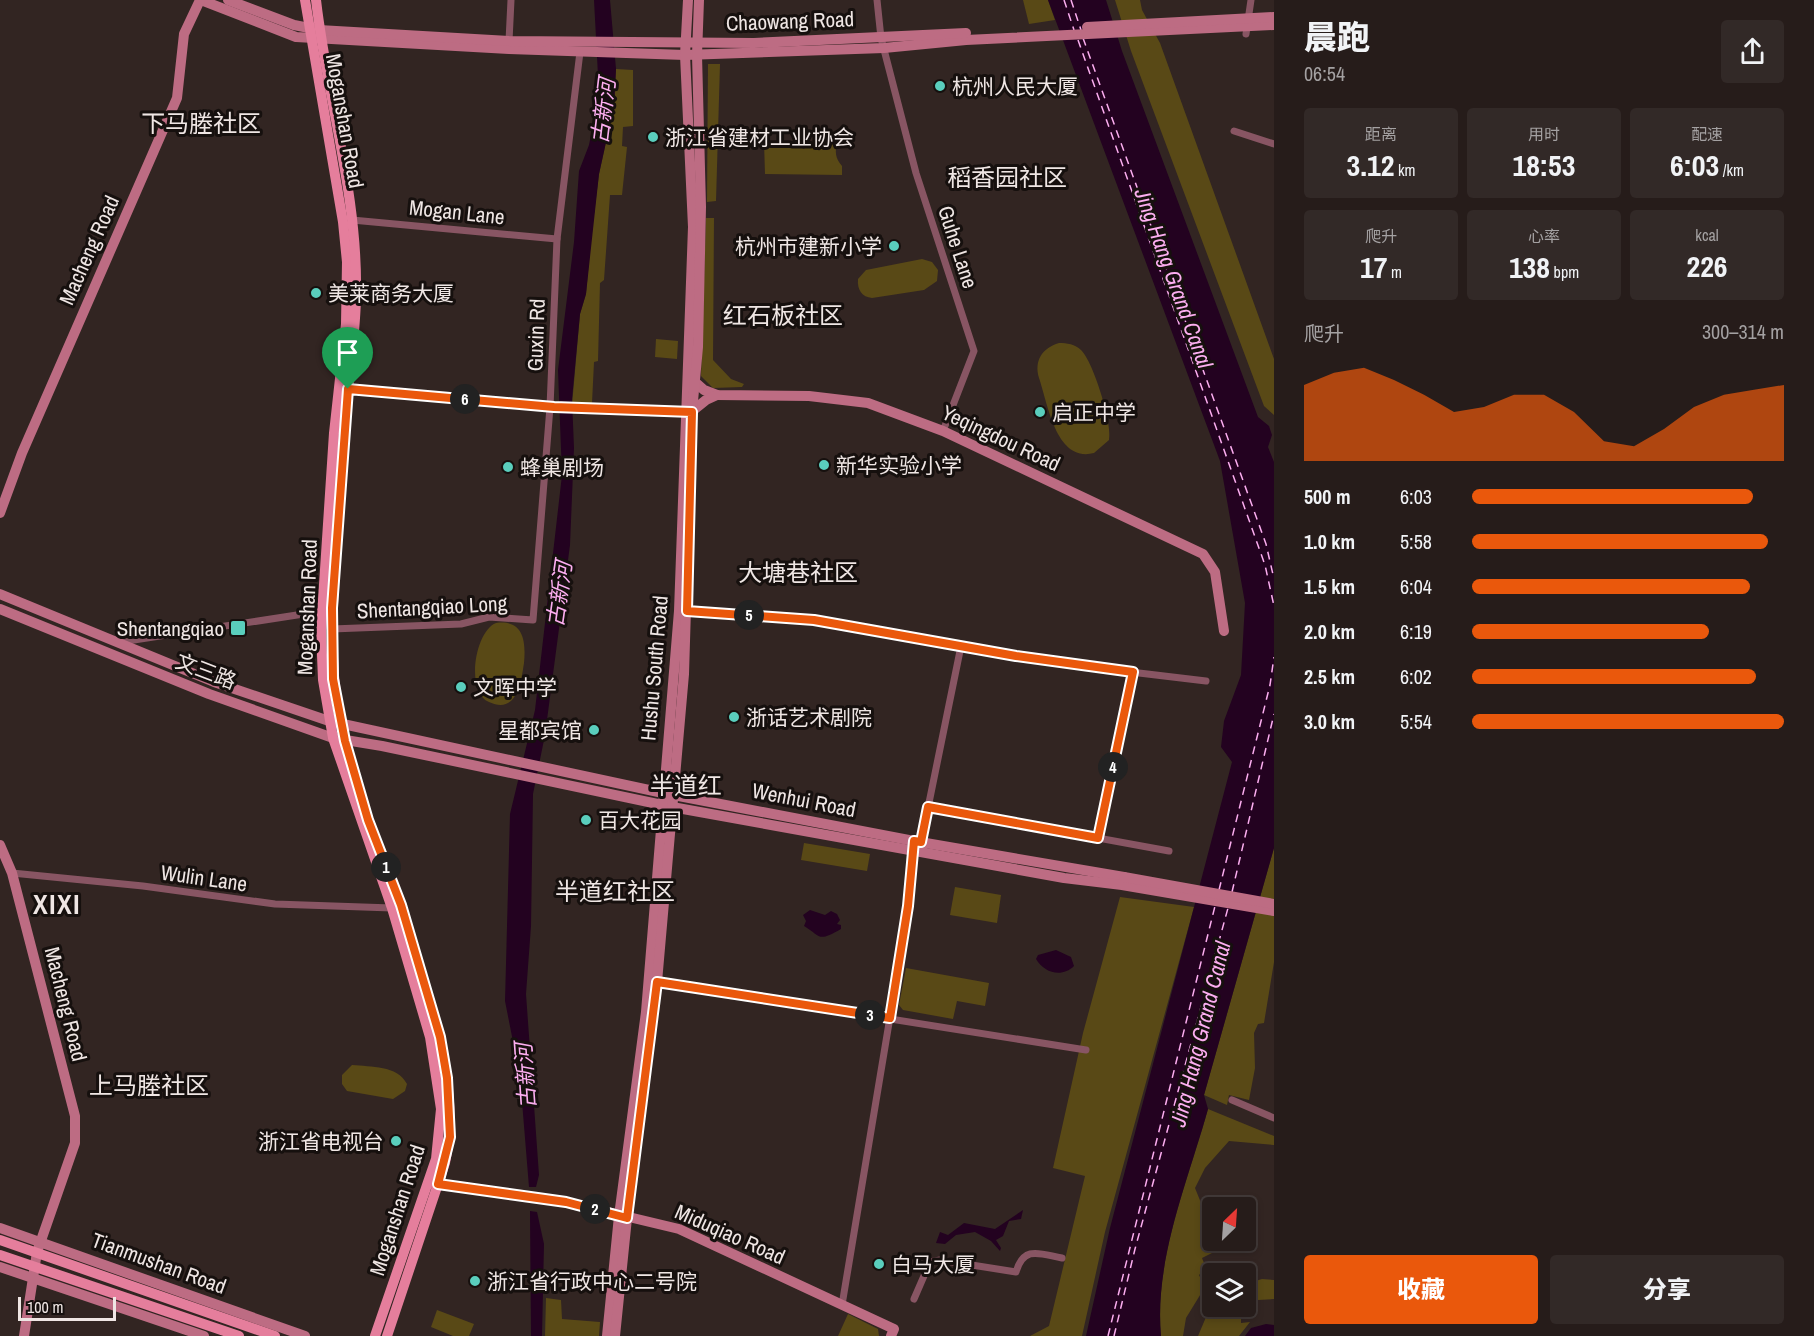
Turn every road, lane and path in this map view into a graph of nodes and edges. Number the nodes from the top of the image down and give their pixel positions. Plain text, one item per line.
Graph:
1 (201, 0) edge
2 (228, 0) edge
3 (304, 0) edge
4 (316, 0) edge
5 (511, 0) edge
6 (688, 0) edge
7 (699, 0) edge
8 (877, 0) edge
9 (1251, 0) edge
10 (1274, 17) edge
11 (1274, 25) edge
12 (1247, 26) junction
13 (315, 33) junction
14 (509, 41) junction
15 (686, 43) junction
16 (698, 43) junction
17 (882, 43) junction
18 (593, 47) junction
19 (617, 48) junction
20 (580, 51) junction
21 (691, 55) junction
22 (1234, 131) dead end
23 (1274, 144) edge
24 (352, 220) junction
25 (557, 239) junction
26 (695, 382) junction
27 (343, 388) junction
28 (717, 395) junction
29 (552, 407) junction
30 (688, 412) junction
31 (944, 431) junction
32 (0, 513) edge
33 (0, 594) edge
34 (0, 609) edge
35 (323, 611) junction
36 (687, 611) junction
37 (533, 620) joint
38 (332, 629) junction
39 (1224, 631) dead end
40 (115, 642) junction
41 (961, 646) junction
42 (1133, 672) junction
43 (1206, 681) dead end
44 (329, 721) junction
45 (340, 723) junction
46 (333, 738) junction
47 (345, 741) junction
48 (519, 769) junction
49 (668, 800) junction
50 (928, 807) junction
51 (1098, 838) junction
52 (0, 845) edge
53 (916, 845) junction
54 (1169, 851) dead end
55 (12, 873) junction
56 (1123, 881) junction
57 (1274, 904) edge
58 (392, 908) junction
59 (1274, 910) edge
60 (657, 982) junction
61 (890, 1018) junction
62 (1086, 1050) dead end
63 (1232, 1100) dead end
64 (1274, 1118) edge
65 (433, 1184) junction
66 (623, 1217) junction
67 (0, 1228) edge
68 (0, 1240) edge
69 (38, 1247) junction
70 (0, 1255) edge
71 (1062, 1258) dead end
72 (0, 1267) edge
73 (33, 1273) junction
74 (914, 1299) dead end
75 (842, 1305) junction
76 (24, 1336) edge
77 (204, 1336) edge
78 (239, 1336) edge
79 (275, 1336) edge
80 (305, 1336) edge
81 (375, 1336) edge
82 (387, 1336) edge
83 (607, 1336) edge
84 (615, 1336) edge
85 (891, 1336) edge

1 - 13 main road
1 - 32 main road, Macheng Road
2 - 13 main road
3 - 13 main road, Moganshan Road
4 - 13 main road, Moganshan Road
5 - 14 street
6 - 15 main road, Hushu South Road
7 - 16 main road, Hushu South Road
8 - 17 street, Guhe Lane
9 - 12 street
10 - 12 main road, Chaowang Road
11 - 12 main road, Chaowang Road
12 - 17 main road, Chaowang Road
13 - 14 main road, Chaowang Road
13 - 20 main road, Chaowang Road
13 - 24 main road, Moganshan Road
13 - 27 main road, Moganshan Road
14 - 18 main road, Chaowang Road
15 - 16 main road, Chaowang Road
15 - 19 main road, Chaowang Road
15 - 21 main road, Hushu South Road
16 - 17 main road, Chaowang Road
16 - 21 main road, Hushu South Road
17 - 21 main road, Chaowang Road
17 - 31 street, Guhe Lane
18 - 19 main road, Chaowang Road
18 - 20 main road, Chaowang Road
19 - 21 main road, Chaowang Road
20 - 25 street, Guxin Rd
21 - 26 main road, Hushu South Road
21 - 30 main road, Hushu South Road
22 - 23 street
24 - 25 street, Mogan Lane
24 - 27 main road, Moganshan Road
25 - 29 street, Guxin Rd
26 - 28 main road, Yeqingdou Road
26 - 30 main road, Hushu South Road
27 - 29 street
27 - 35 main road, Moganshan Road
27 - 38 main road, Moganshan Road
28 - 30 main road
28 - 31 main road, Yeqingdou Road
29 - 30 street
29 - 37 street, Guxin Rd
30 - 36 main road, Hushu South Road
30 - 49 main road, Hushu South Road
31 - 39 main road, Yeqingdou Road
33 - 40 main road, Wenhui Road
34 - 46 main road, 文三路
35 - 40 street
35 - 44 main road, Moganshan Road
36 - 41 street
36 - 49 main road, Hushu South Road
37 - 38 street, Shentangqiao Long
38 - 45 main road, Moganshan Road
40 - 44 main road, Wenhui Road
41 - 42 street
41 - 50 street
42 - 43 street
42 - 51 street
44 - 45 main road, Wenhui Road
44 - 46 main road, Moganshan Road
45 - 47 main road, Moganshan Road
45 - 48 main road, Wenhui Road
46 - 47 main road, Wenhui Road
46 - 58 main road, Moganshan Road
47 - 48 main road, Wenhui Road
47 - 65 main road, Moganshan Road
48 - 49 main road, Wenhui Road
49 - 53 main road, Wenhui Road
49 - 60 main road, Hushu South Road
49 - 66 main road, Hushu South Road
50 - 51 street
50 - 53 street
51 - 54 street
52 - 55 main road, Macheng Road
53 - 56 main road, Wenhui Road
53 - 61 street
55 - 58 street, Wulin Lane
55 - 69 main road, Macheng Road
56 - 57 main road, Wenhui Road, bridge
56 - 59 main road, Wenhui Road
58 - 65 main road, Moganshan Road
60 - 61 street
60 - 66 main road, Hushu South Road
61 - 62 street
61 - 75 street
63 - 64 street
65 - 66 main road, Miduqiao Road
65 - 81 main road, Moganshan Road
65 - 82 main road, Moganshan Road
66 - 75 main road, Miduqiao Road
66 - 83 main road, Hushu South Road
66 - 84 main road, Hushu South Road
67 - 69 main road, Tianmushan Road
68 - 69 main road, Tianmushan Road
69 - 73 main road, Macheng Road
69 - 79 main road, Tianmushan Road
69 - 80 main road, Tianmushan Road
70 - 73 main road, Tianmushan Road
71 - 74 street
72 - 73 main road, Tianmushan Road
73 - 76 main road, Macheng Road
73 - 77 main road, Tianmushan Road
73 - 78 main road, Tianmushan Road
75 - 85 main road, Miduqiao Road

